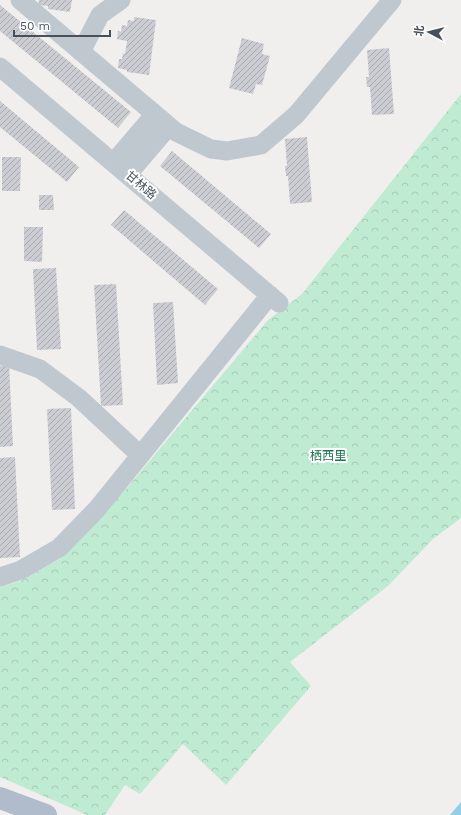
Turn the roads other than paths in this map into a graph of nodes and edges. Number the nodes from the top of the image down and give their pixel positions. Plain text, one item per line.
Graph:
1 (20, 0) edge
2 (121, 0) edge
3 (392, 0) edge
4 (81, 52) junction
5 (0, 67) edge
6 (162, 120) junction
7 (121, 168) junction
8 (0, 355) edge
9 (140, 454) junction
10 (0, 577) edge
11 (0, 798) edge
12 (0, 814) edge
13 (4, 815) edge
14 (46, 815) edge

1 - 4 street
2 - 4 street
3 - 6 street
4 - 6 street
5 - 7 street, 甘林路
6 - 7 street
7 - 9 street, 甘林路
8 - 9 street
9 - 10 street
11 - 14 main road
12 - 13 main road

